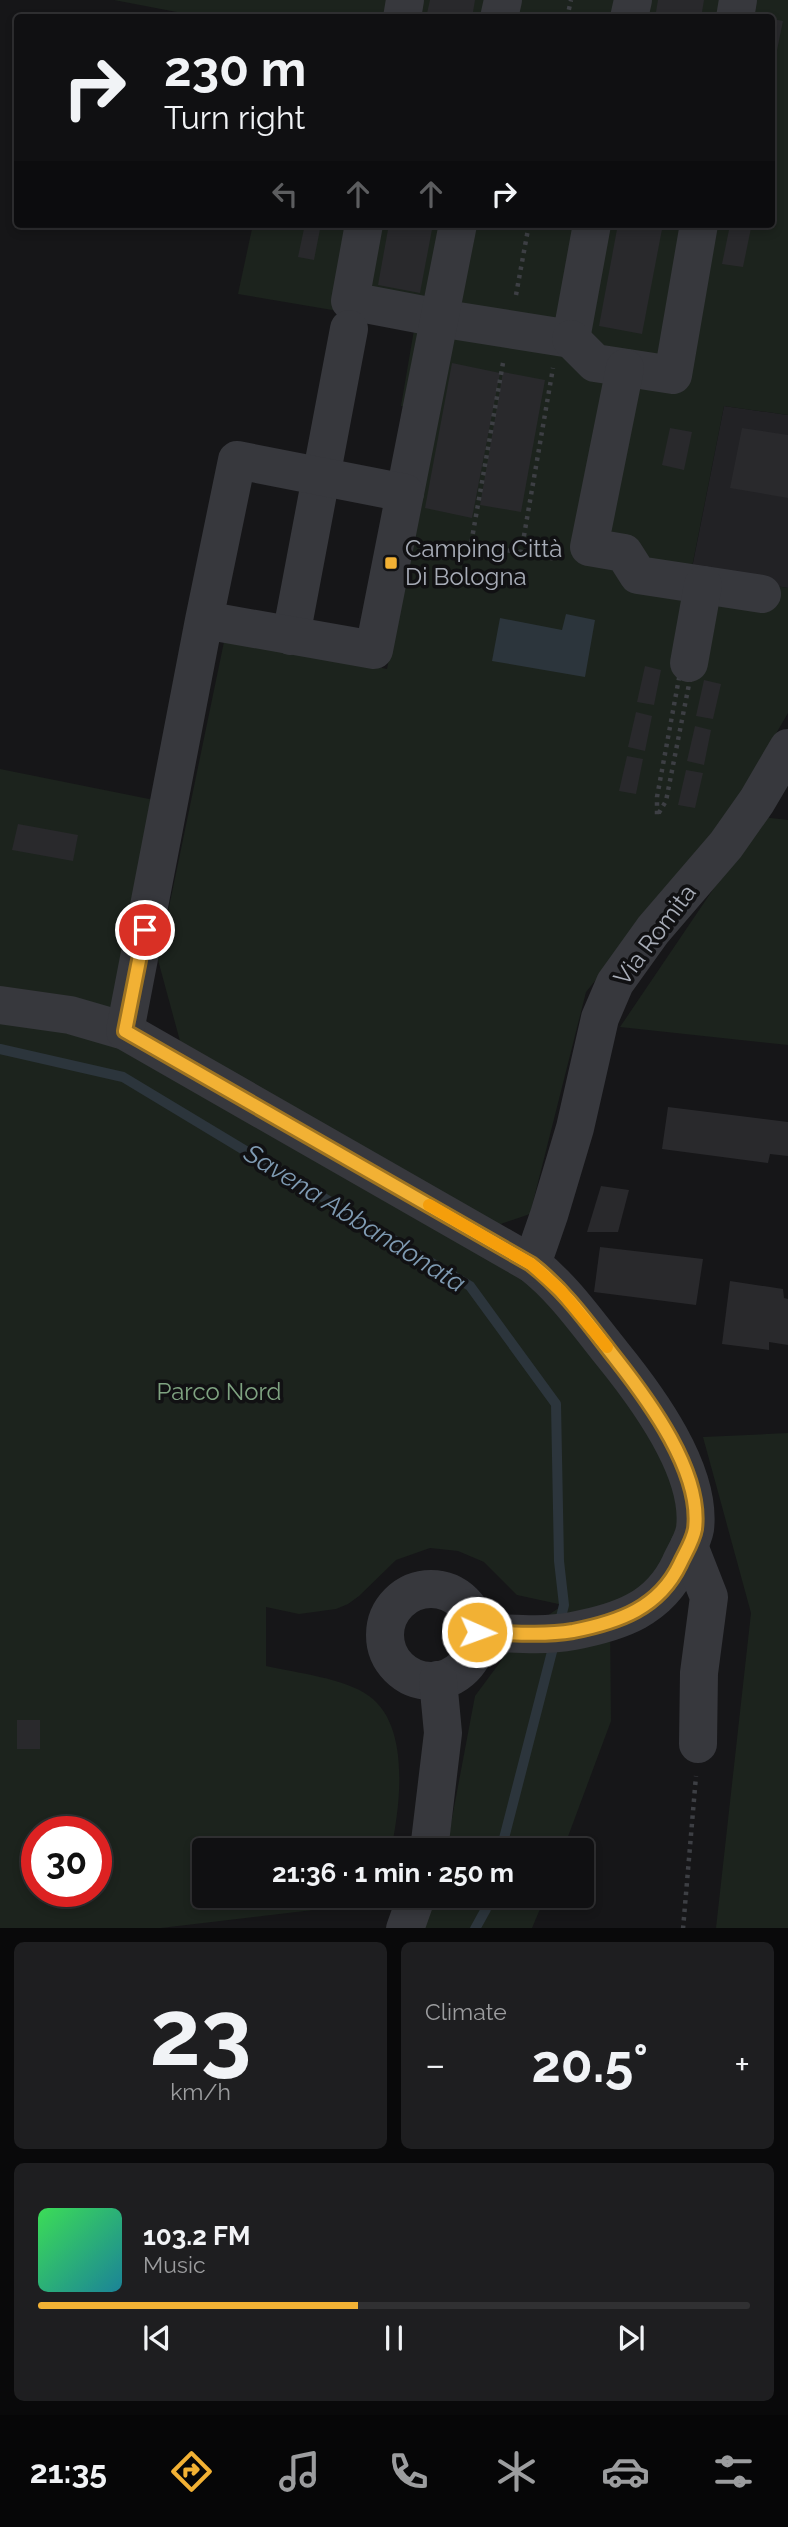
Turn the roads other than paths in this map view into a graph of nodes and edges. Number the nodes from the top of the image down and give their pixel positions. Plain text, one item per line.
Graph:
1 (363, 228) edge
2 (457, 228) edge
3 (591, 228) edge
4 (698, 228) edge
5 (439, 318) junction
6 (349, 329) dead end
7 (564, 338) junction
8 (625, 368) junction
9 (321, 476) junction
10 (405, 493) junction
11 (703, 585) junction
12 (762, 594) dead end
13 (204, 620) junction
14 (291, 636) junction
15 (689, 663) road end
16 (788, 748) edge
17 (0, 1005) edge
18 (125, 1031) junction
19 (531, 1264) junction
20 (689, 1546) junction
21 (477, 1632) junction
22 (438, 1680) junction
23 (698, 1744) road end
24 (430, 1838) edge
25 (412, 1908) edge
26 (405, 1928) edge

1 - 5 street
2 - 5 street
3 - 7 street
4 - 8 street
5 - 7 street
5 - 10 street
6 - 9 street
7 - 8 street
8 - 11 street
9 - 10 street
9 - 13 street
9 - 14 street
10 - 14 street
11 - 12 street
11 - 15 street
13 - 14 street
13 - 18 street
16 - 19 street, Via Romita
17 - 18 street
18 - 19 street
19 - 20 street
20 - 21 street
20 - 23 street
21 - 22 street
21 - 22 street
22 - 24 street
25 - 26 street

